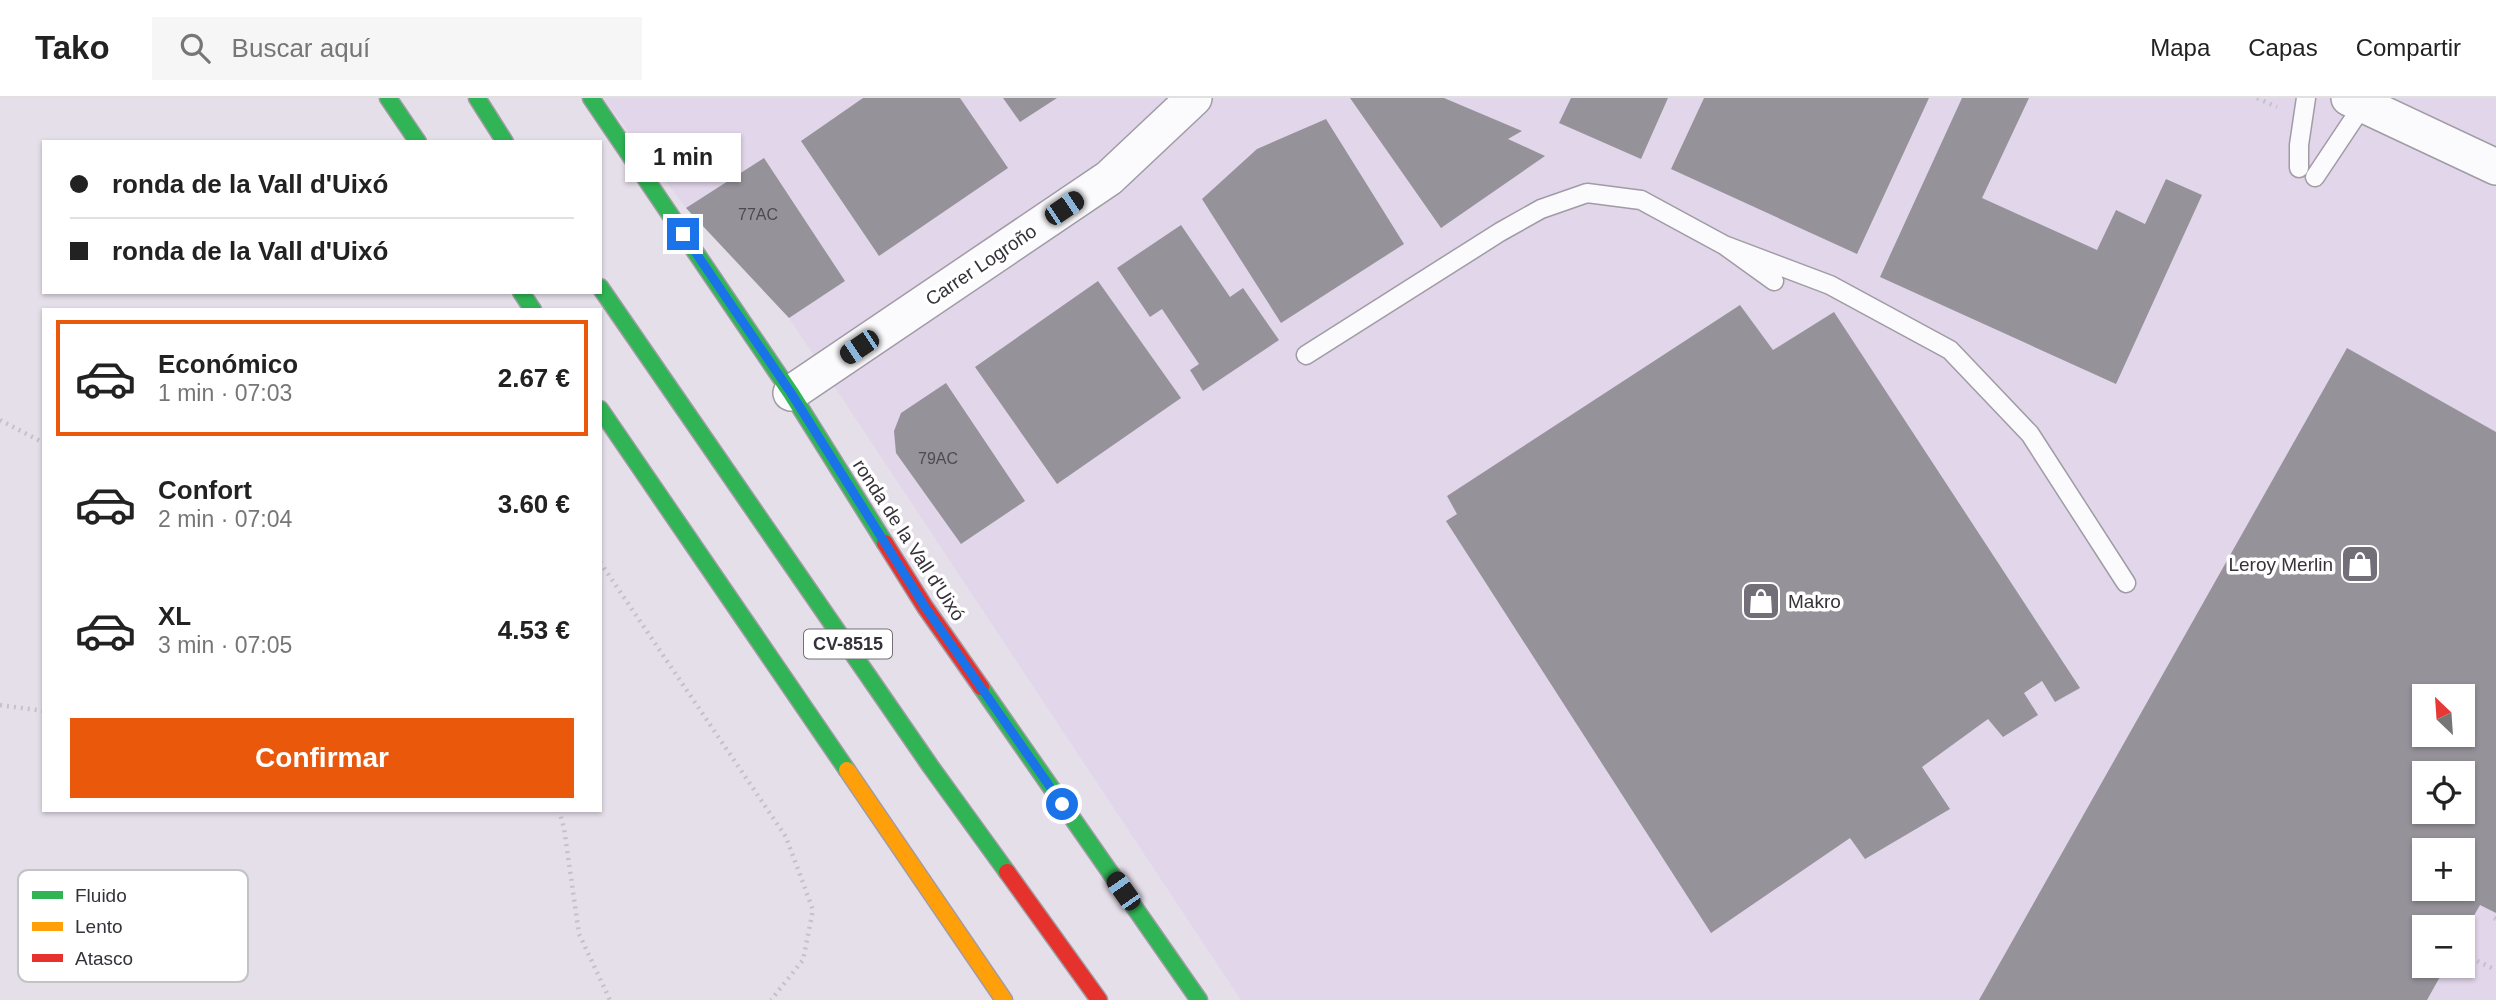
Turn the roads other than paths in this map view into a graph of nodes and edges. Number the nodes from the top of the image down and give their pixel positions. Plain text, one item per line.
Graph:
1 (388, 98) edge
2 (477, 98) edge
3 (591, 98) edge
4 (1194, 98) edge
5 (2306, 98) edge
6 (2356, 101) edge
7 (417, 140) edge
8 (504, 140) edge
9 (2496, 167) edge
10 (2299, 168) dead end
11 (2315, 177) dead end
12 (1724, 245) junction
13 (1774, 281) dead end
14 (602, 290) edge
15 (1306, 355) dead end
16 (791, 393) junction
17 (602, 412) edge
18 (2126, 583) dead end
19 (1004, 1000) edge
20 (1099, 1000) edge
21 (1199, 1000) edge

1 - 7 main road
2 - 8 main road
3 - 16 main road, ronda de la Vall d'Uixó
4 - 16 street, Carrer Logroño
5 - 10 lane
6 - 9 street
6 - 11 lane
12 - 13 lane
12 - 15 lane
12 - 18 lane
14 - 20 main road, CV-8515
16 - 21 main road, ronda de la Vall d'Uixó
17 - 19 main road, CV-8515

